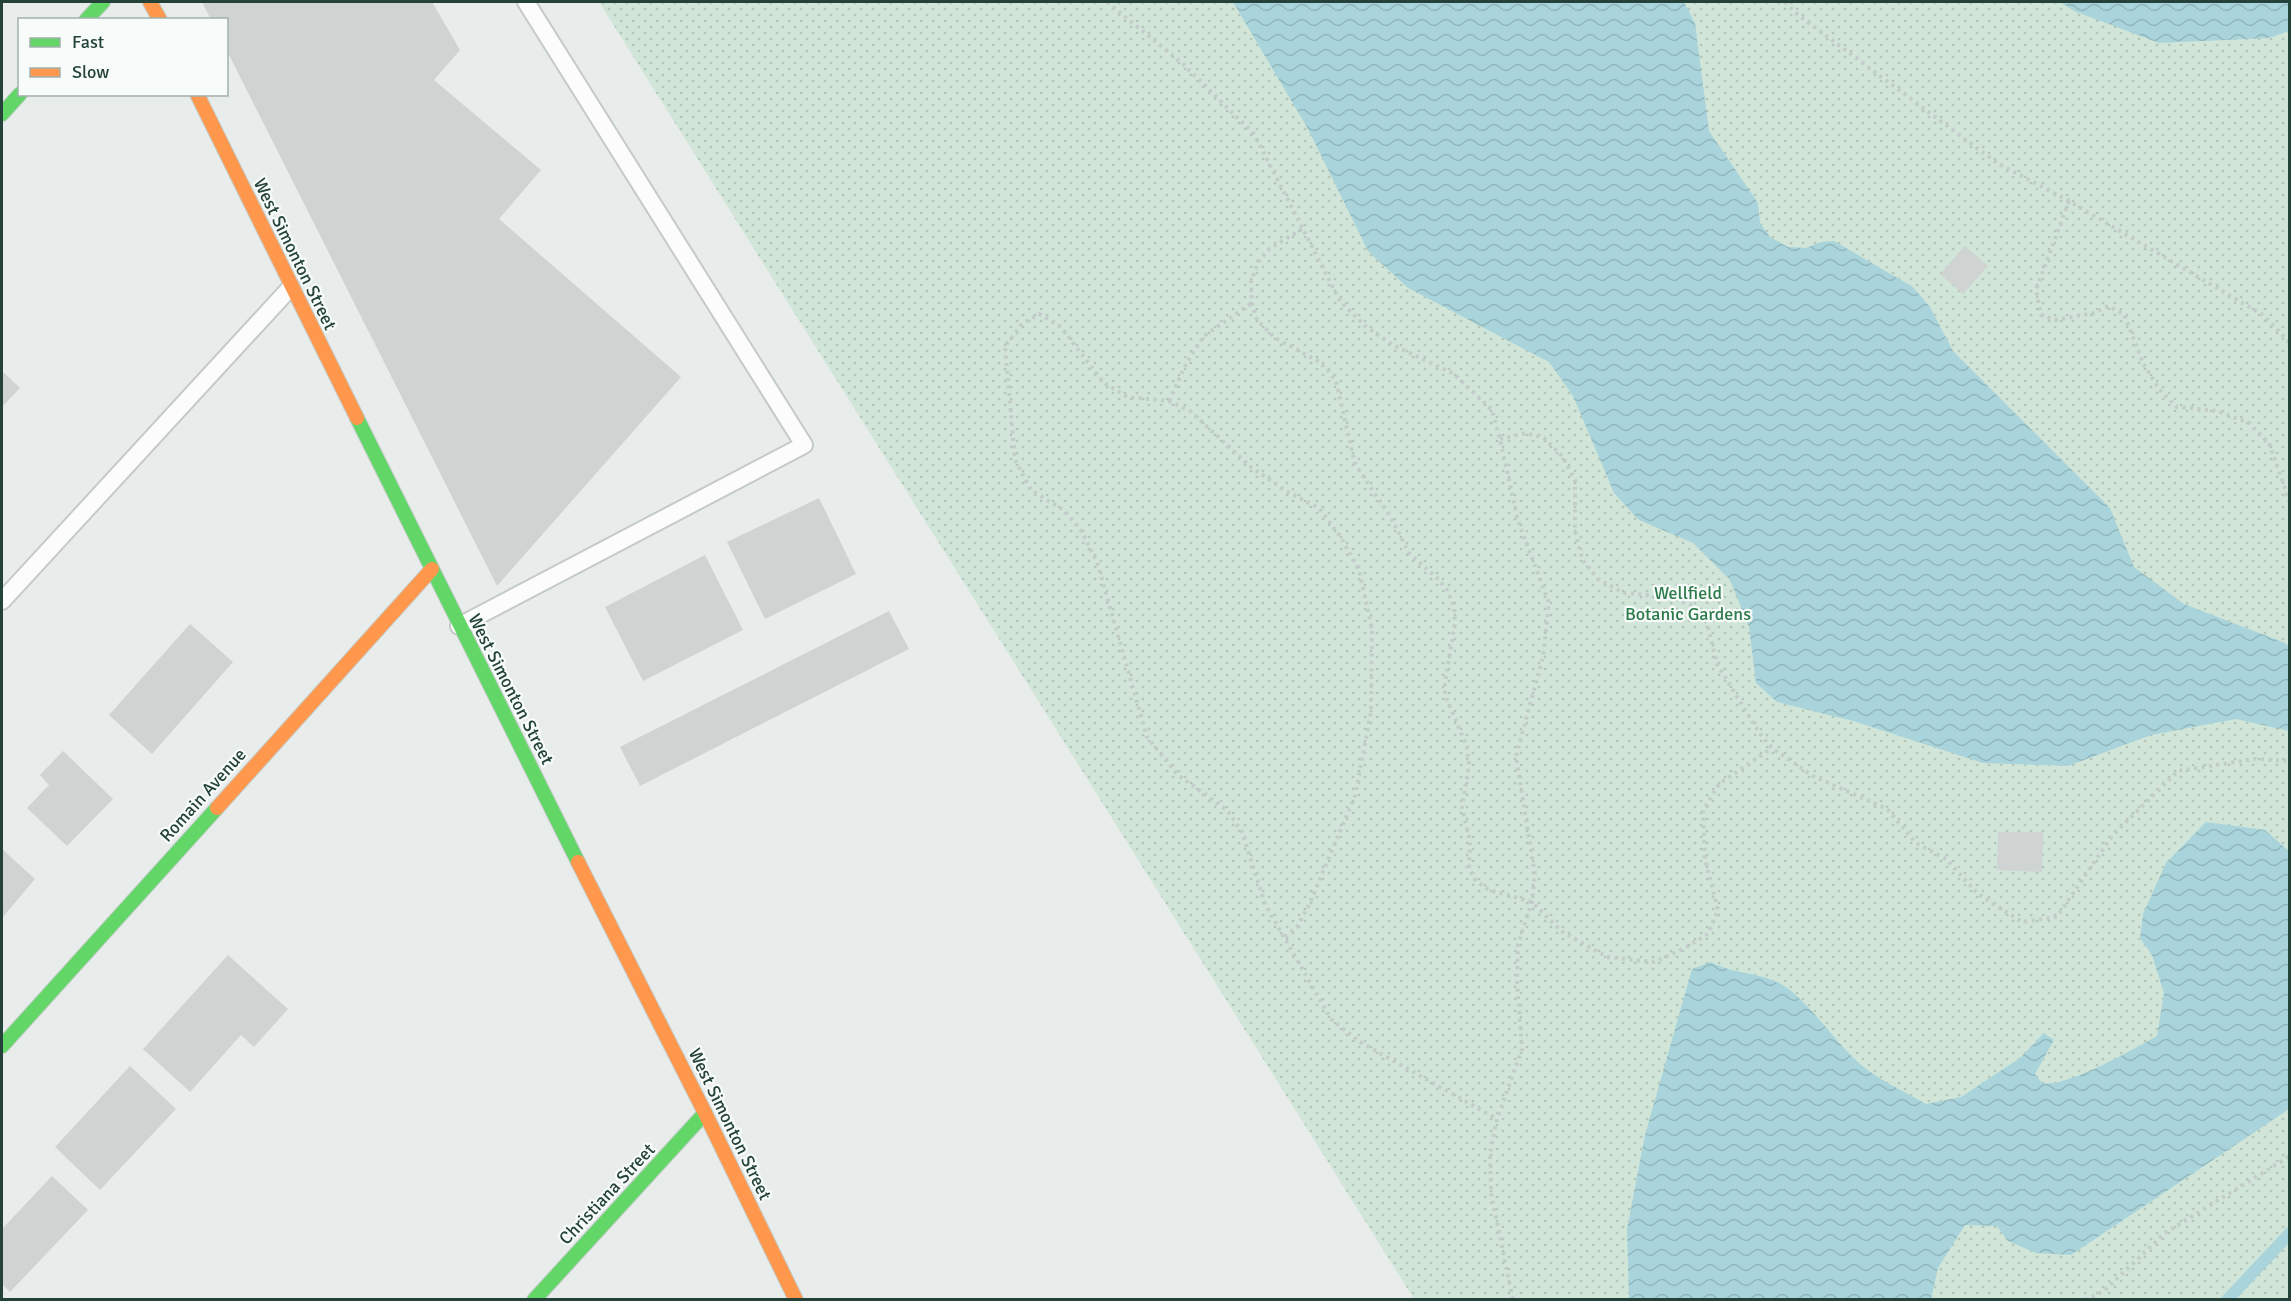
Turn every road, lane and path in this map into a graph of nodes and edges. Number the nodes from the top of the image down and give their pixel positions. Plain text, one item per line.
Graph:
1 (103, 2) edge
2 (150, 2) edge
3 (526, 2) edge
4 (1107, 2) edge
5 (1785, 2) edge
6 (88, 18) edge
7 (159, 18) edge
8 (18, 96) edge
9 (198, 96) edge
10 (2, 114) edge
11 (2069, 201) junction
12 (1302, 229) junction
13 (291, 287) junction
14 (1252, 303) junction
15 (2289, 343) edge
16 (1169, 401) junction
17 (1500, 439) junction
18 (2289, 503) edge
19 (432, 569) junction
20 (2, 601) edge
21 (459, 626) junction
22 (1772, 748) junction
23 (2289, 761) edge
24 (1532, 902) junction
25 (1285, 937) junction
26 (2, 1046) edge
27 (705, 1113) junction
28 (1497, 1119) junction
29 (2289, 1156) edge
30 (534, 1299) edge
31 (796, 1299) edge
32 (1513, 1299) edge
33 (2085, 1299) edge

1 - 6 street
2 - 7 street
3 - 21 lane
4 - 12 path
5 - 11 path
8 - 10 street
9 - 13 street, West Simonton Street
11 - 15 path
11 - 18 path
12 - 14 path
12 - 17 path
13 - 19 street, West Simonton Street
13 - 20 lane
14 - 16 path
14 - 24 path
16 - 25 path
16 - 25 path
17 - 22 path
17 - 24 path
19 - 21 street, West Simonton Street
19 - 26 street, Romain Avenue
21 - 27 street, West Simonton Street
22 - 23 path
22 - 24 path
24 - 28 path
25 - 28 path
27 - 30 street, Christiana Street
27 - 31 street, West Simonton Street
28 - 32 path
29 - 33 path

